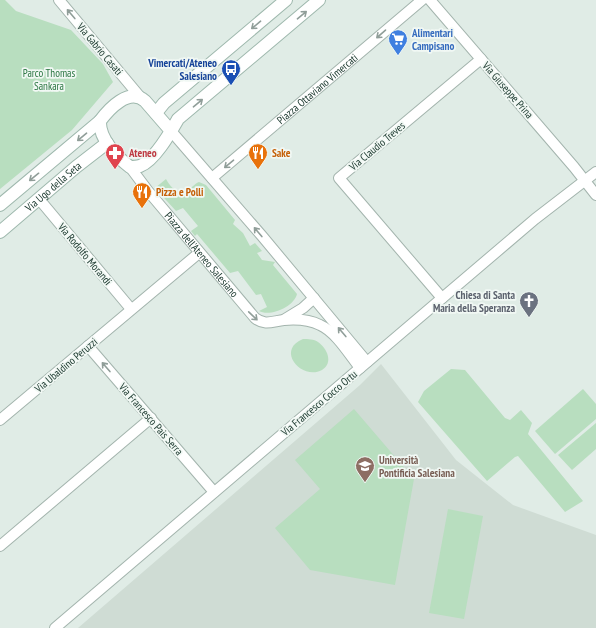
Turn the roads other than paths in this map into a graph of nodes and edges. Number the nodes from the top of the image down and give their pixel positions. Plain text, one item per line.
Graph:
1 (58, 0) edge
2 (286, 0) edge
3 (319, 0) edge
4 (422, 0) edge
5 (430, 0) edge
6 (480, 59) junction
7 (141, 98) junction
8 (156, 113) junction
9 (100, 121) junction
10 (171, 131) junction
11 (107, 143) junction
12 (130, 167) junction
13 (596, 172) edge
14 (212, 178) junction
15 (585, 180) junction
16 (596, 195) edge
17 (39, 199) junction
18 (0, 205) edge
19 (0, 232) edge
20 (199, 253) junction
21 (314, 298) junction
22 (442, 298) junction
23 (131, 309) junction
24 (284, 320) junction
25 (88, 346) junction
26 (364, 365) junction
27 (151, 418) junction
28 (0, 420) edge
29 (214, 492) junction
30 (0, 546) edge
31 (55, 628) edge

7 -> 1 street, Via Gabrio Casati
2 -> 8 street
10 -> 3 street
4 -> 14 street, Piazza Ottaviano Vimercati
5 - 6 street, Via Giuseppe Prina
6 - 15 street, Via Giuseppe Prina
6 - 22 street, Via Claudio Treves
7 - 8 street
7 - 9 street
8 - 10 street
9 - 11 street, Piazza dell'Ateneo Salesiano
9 -> 18 street, Via Ugo della Seta
10 - 12 street
10 - 14 street
11 - 12 street, Piazza dell'Ateneo Salesiano
11 - 17 street, Via Ugo della Seta
12 - 20 street, Piazza dell'Ateneo Salesiano
13 - 15 street, Via Francesco Cocco Ortu
21 -> 14 street
15 - 16 street, Via Giuseppe Prina
15 - 22 street, Via Francesco Cocco Ortu
17 - 19 street, Via Ugo della Seta
17 - 23 street, Via Rodolfo Morandi
20 - 23 street, Via Ubaldino Peruzzi
20 -> 24 street, Piazza dell'Ateneo Salesiano
21 - 24 street, Piazza dell'Ateneo Salesiano
26 -> 21 street
22 - 26 street, Via Francesco Cocco Ortu
23 - 25 street, Via Ubaldino Peruzzi
24 - 26 street, Piazza dell'Ateneo Salesiano
27 -> 25 street, Via Francesco Pais Serra
25 - 28 street, Via Ubaldino Peruzzi
26 - 29 street, Via Francesco Cocco Ortu
27 - 29 street, Via Francesco Pais Serra
27 - 30 street
29 - 31 street, Via Francesco Cocco Ortu

